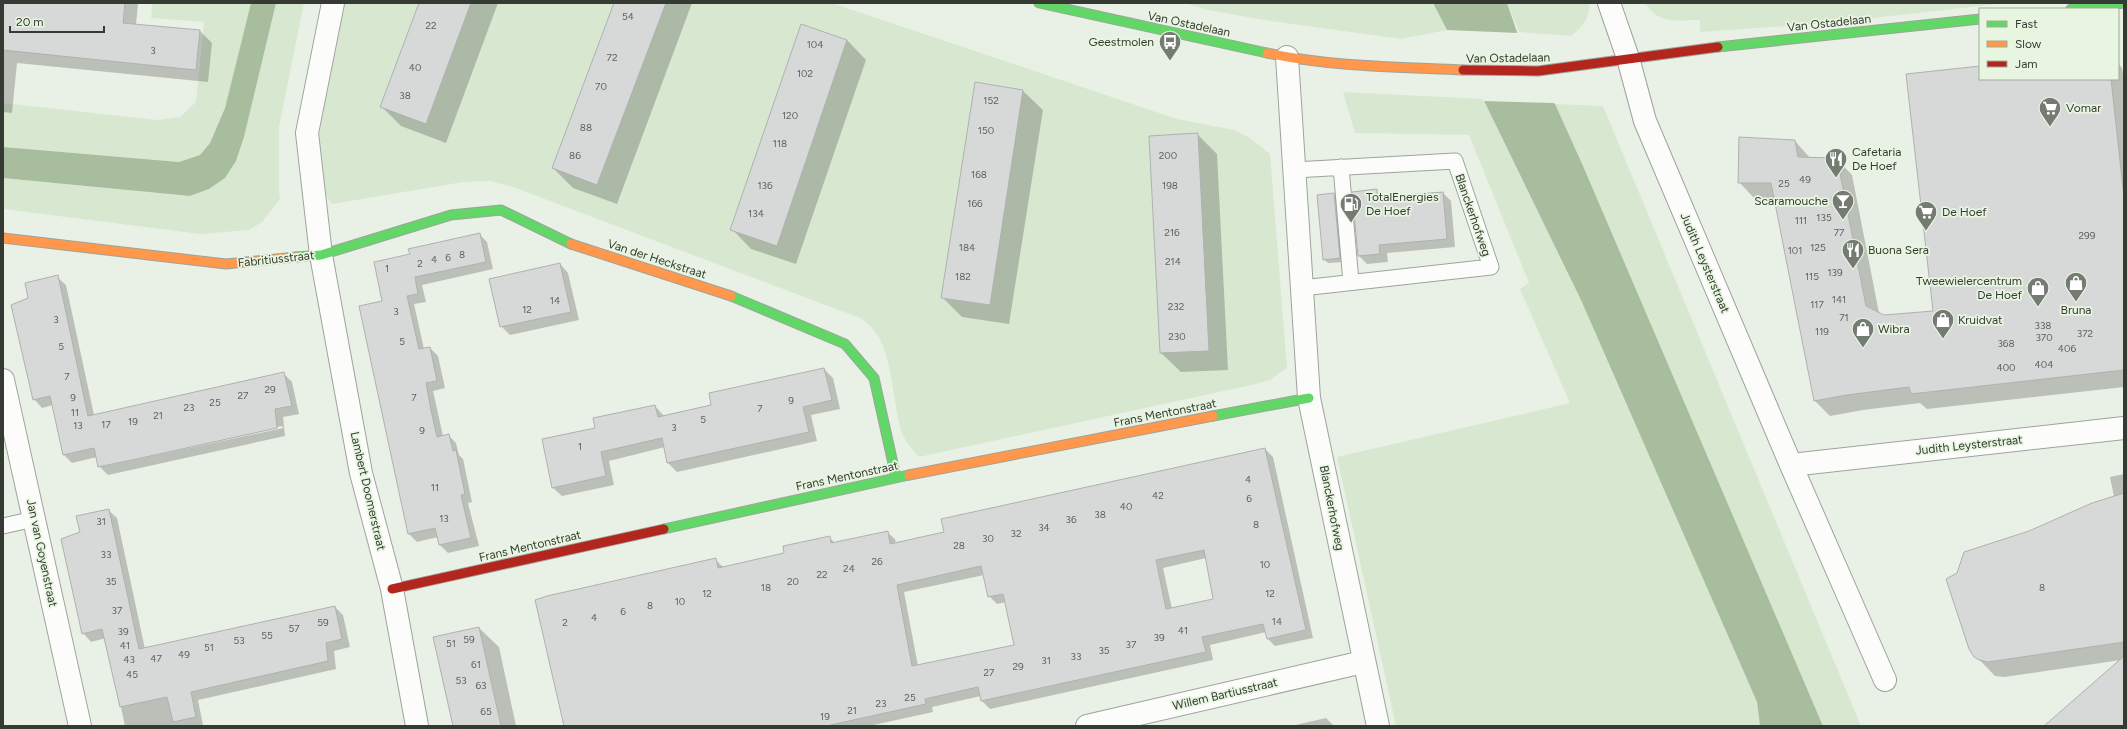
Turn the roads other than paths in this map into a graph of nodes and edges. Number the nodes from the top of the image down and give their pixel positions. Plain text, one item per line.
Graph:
1 (334, 3) edge
2 (1040, 3) edge
3 (1609, 3) edge
4 (2124, 3) edge
5 (2080, 8) edge
6 (1979, 19) edge
7 (1287, 56) junction
8 (1628, 58) junction
9 (1341, 167) junction
10 (1294, 170) junction
11 (3, 238) edge
12 (321, 254) junction
13 (1351, 282) junction
14 (1302, 288) junction
15 (3, 380) edge
16 (1309, 398) junction
17 (2124, 428) edge
18 (1791, 465) junction
19 (896, 477) junction
20 (34, 519) junction
21 (3, 526) edge
22 (392, 589) junction
23 (1363, 662) junction
24 (1885, 680) dead end
25 (80, 726) edge
26 (417, 726) edge
27 (1087, 726) edge
28 (1378, 726) edge

1 - 12 street, Fabritiusstraat
2 - 7 street, Van Ostadelaan
3 - 8 street, Judith Leysterstraat
4 - 5 street
6 - 8 street, Van Ostadelaan
7 - 8 street, Van Ostadelaan
7 - 10 street, Blanckerhofweg
8 - 18 street, Judith Leysterstraat
9 - 10 lane, Blanckerhofweg
9 - 13 lane
9 - 13 lane, Blanckerhofweg
10 - 14 street, Blanckerhofweg
11 - 12 street, Fabritiusstraat
12 - 19 street, Van der Heckstraat
12 - 22 street, Lambert Doomerstraat
13 - 14 lane, Blanckerhofweg
14 - 16 street, Blanckerhofweg
15 - 20 street, Jan van Goyenstraat
16 - 19 street, Frans Mentonstraat
16 - 23 street, Blanckerhofweg
17 - 18 street, Judith Leysterstraat
18 - 24 street, Judith Leysterstraat
19 - 22 street, Frans Mentonstraat
20 - 21 lane
20 - 25 street, Jan van Goyenstraat
22 - 26 street, Lambert Doomerstraat
23 - 27 street, Willem Bartiusstraat
23 - 28 street, Blanckerhofweg

